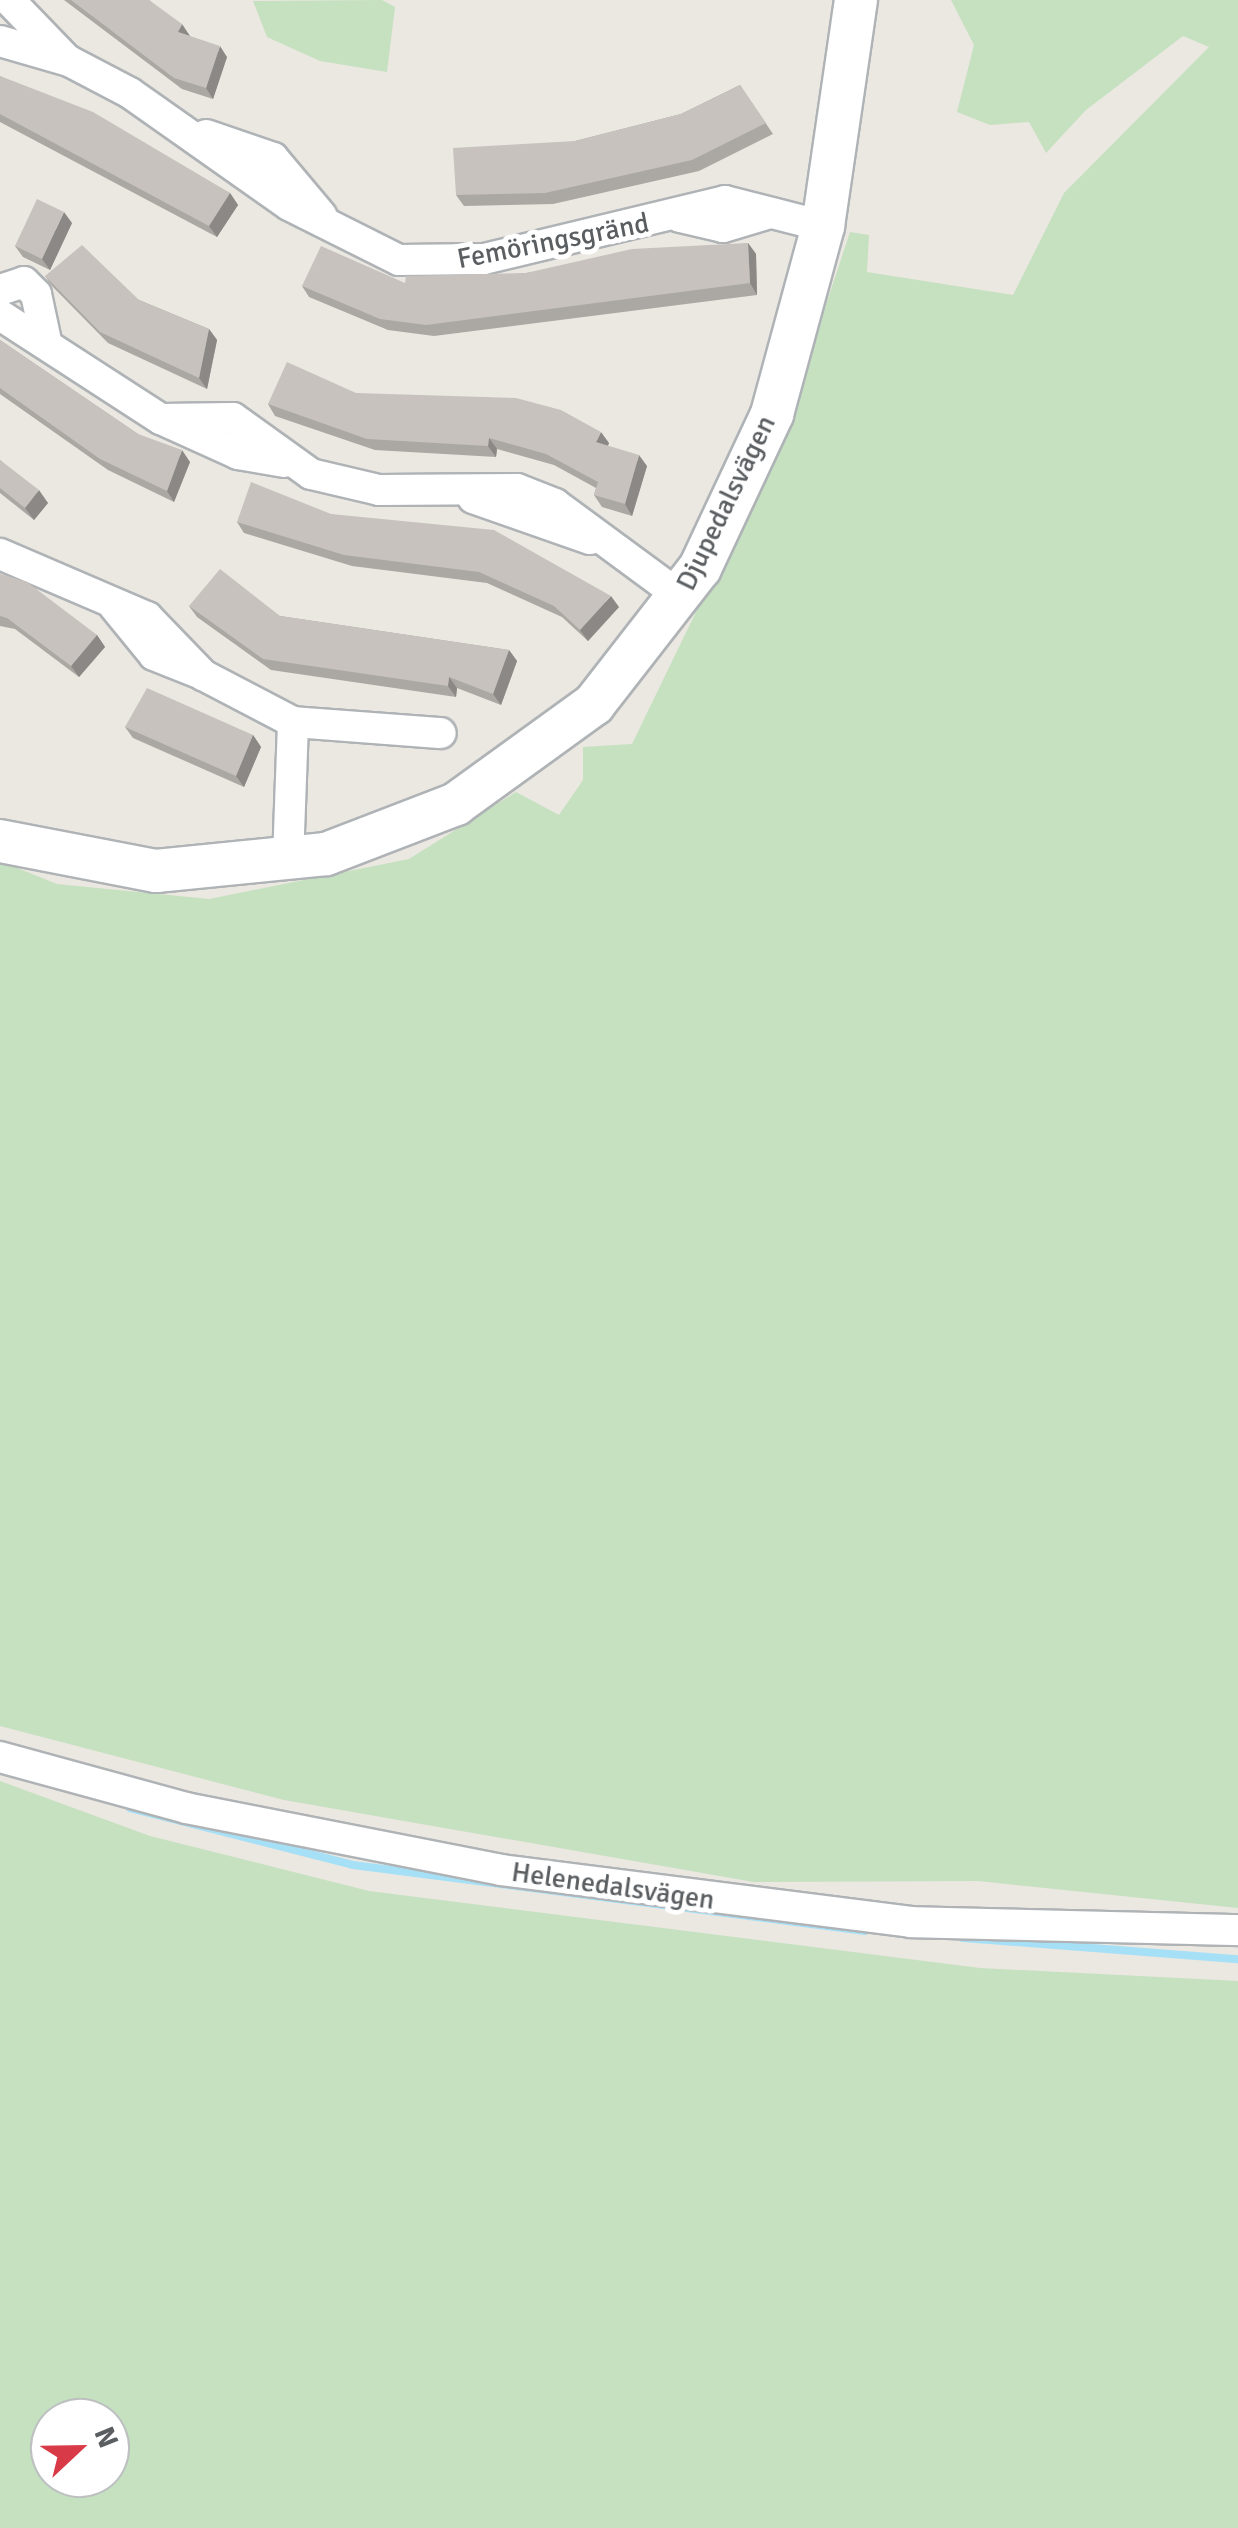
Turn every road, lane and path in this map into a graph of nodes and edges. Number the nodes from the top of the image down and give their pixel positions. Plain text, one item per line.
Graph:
1 (9, 0) edge
2 (856, 0) edge
3 (0, 41) edge
4 (68, 61) junction
5 (823, 226) junction
6 (0, 290) edge
7 (0, 315) edge
8 (46, 340) junction
9 (0, 554) edge
10 (681, 597) junction
11 (293, 722) junction
12 (441, 733) dead end
13 (0, 842) edge
14 (288, 860) junction
15 (0, 1757) edge
16 (1238, 1930) edge

1 - 4 street, Femöringsgränd
2 - 5 street, Djupedalsvägen
3 - 4 street, Femöringsgränd
4 - 5 street, Femöringsgränd
5 - 10 street, Djupedalsvägen
6 - 8 street
7 - 8 street
8 - 10 street
9 - 11 street
10 - 14 street, Djupedalsvägen
11 - 12 street
11 - 14 street
13 - 14 street, Djupedalsvägen
15 - 16 street, Helenedalsvägen

